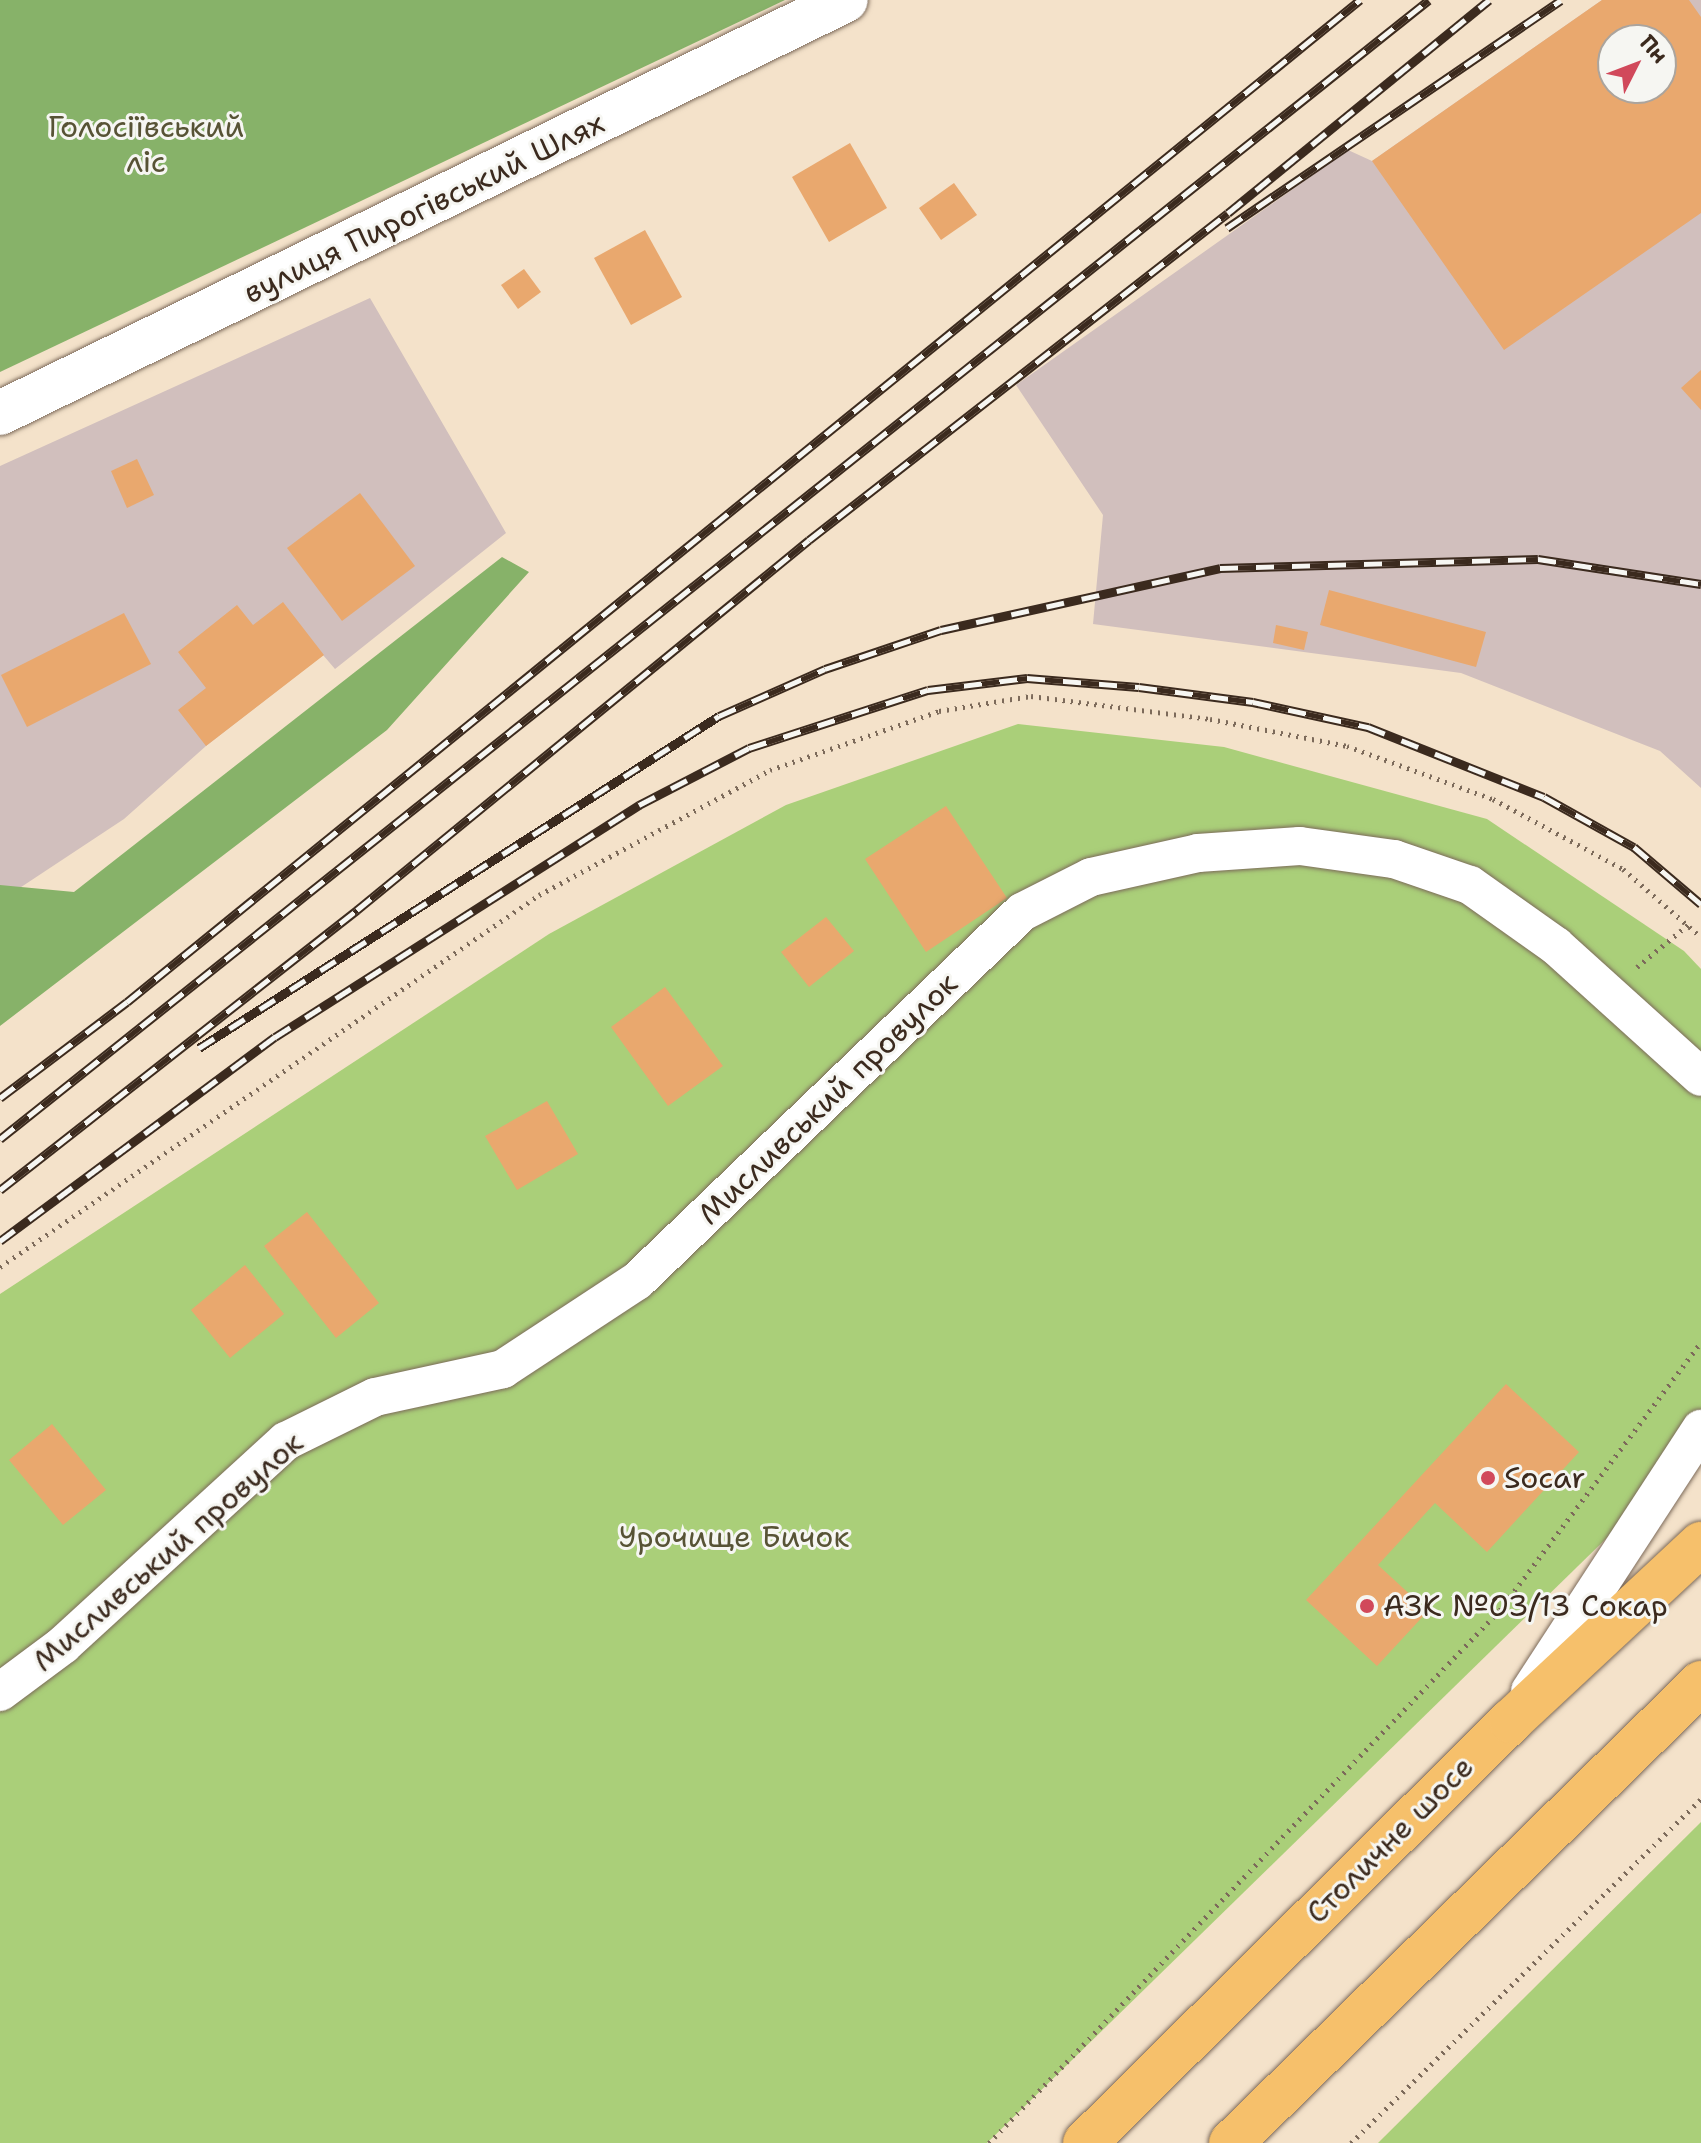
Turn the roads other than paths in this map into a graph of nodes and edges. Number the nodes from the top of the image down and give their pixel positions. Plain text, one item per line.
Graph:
1 (846, 0) edge
2 (0, 413) edge
3 (1701, 1077) edge
4 (1701, 1429) edge
5 (1701, 1544) edge
6 (1701, 1683) edge
7 (0, 1692) edge
8 (1511, 1721) junction
9 (1085, 2143) edge
10 (1231, 2143) edge

1 - 2 street, вулиця Пирогівський Шлях
3 - 7 street, Мисливський провулок
4 - 8 street
5 - 8 highway, Столичне шосе
6 - 10 highway
8 - 9 highway, Столичне шосе

